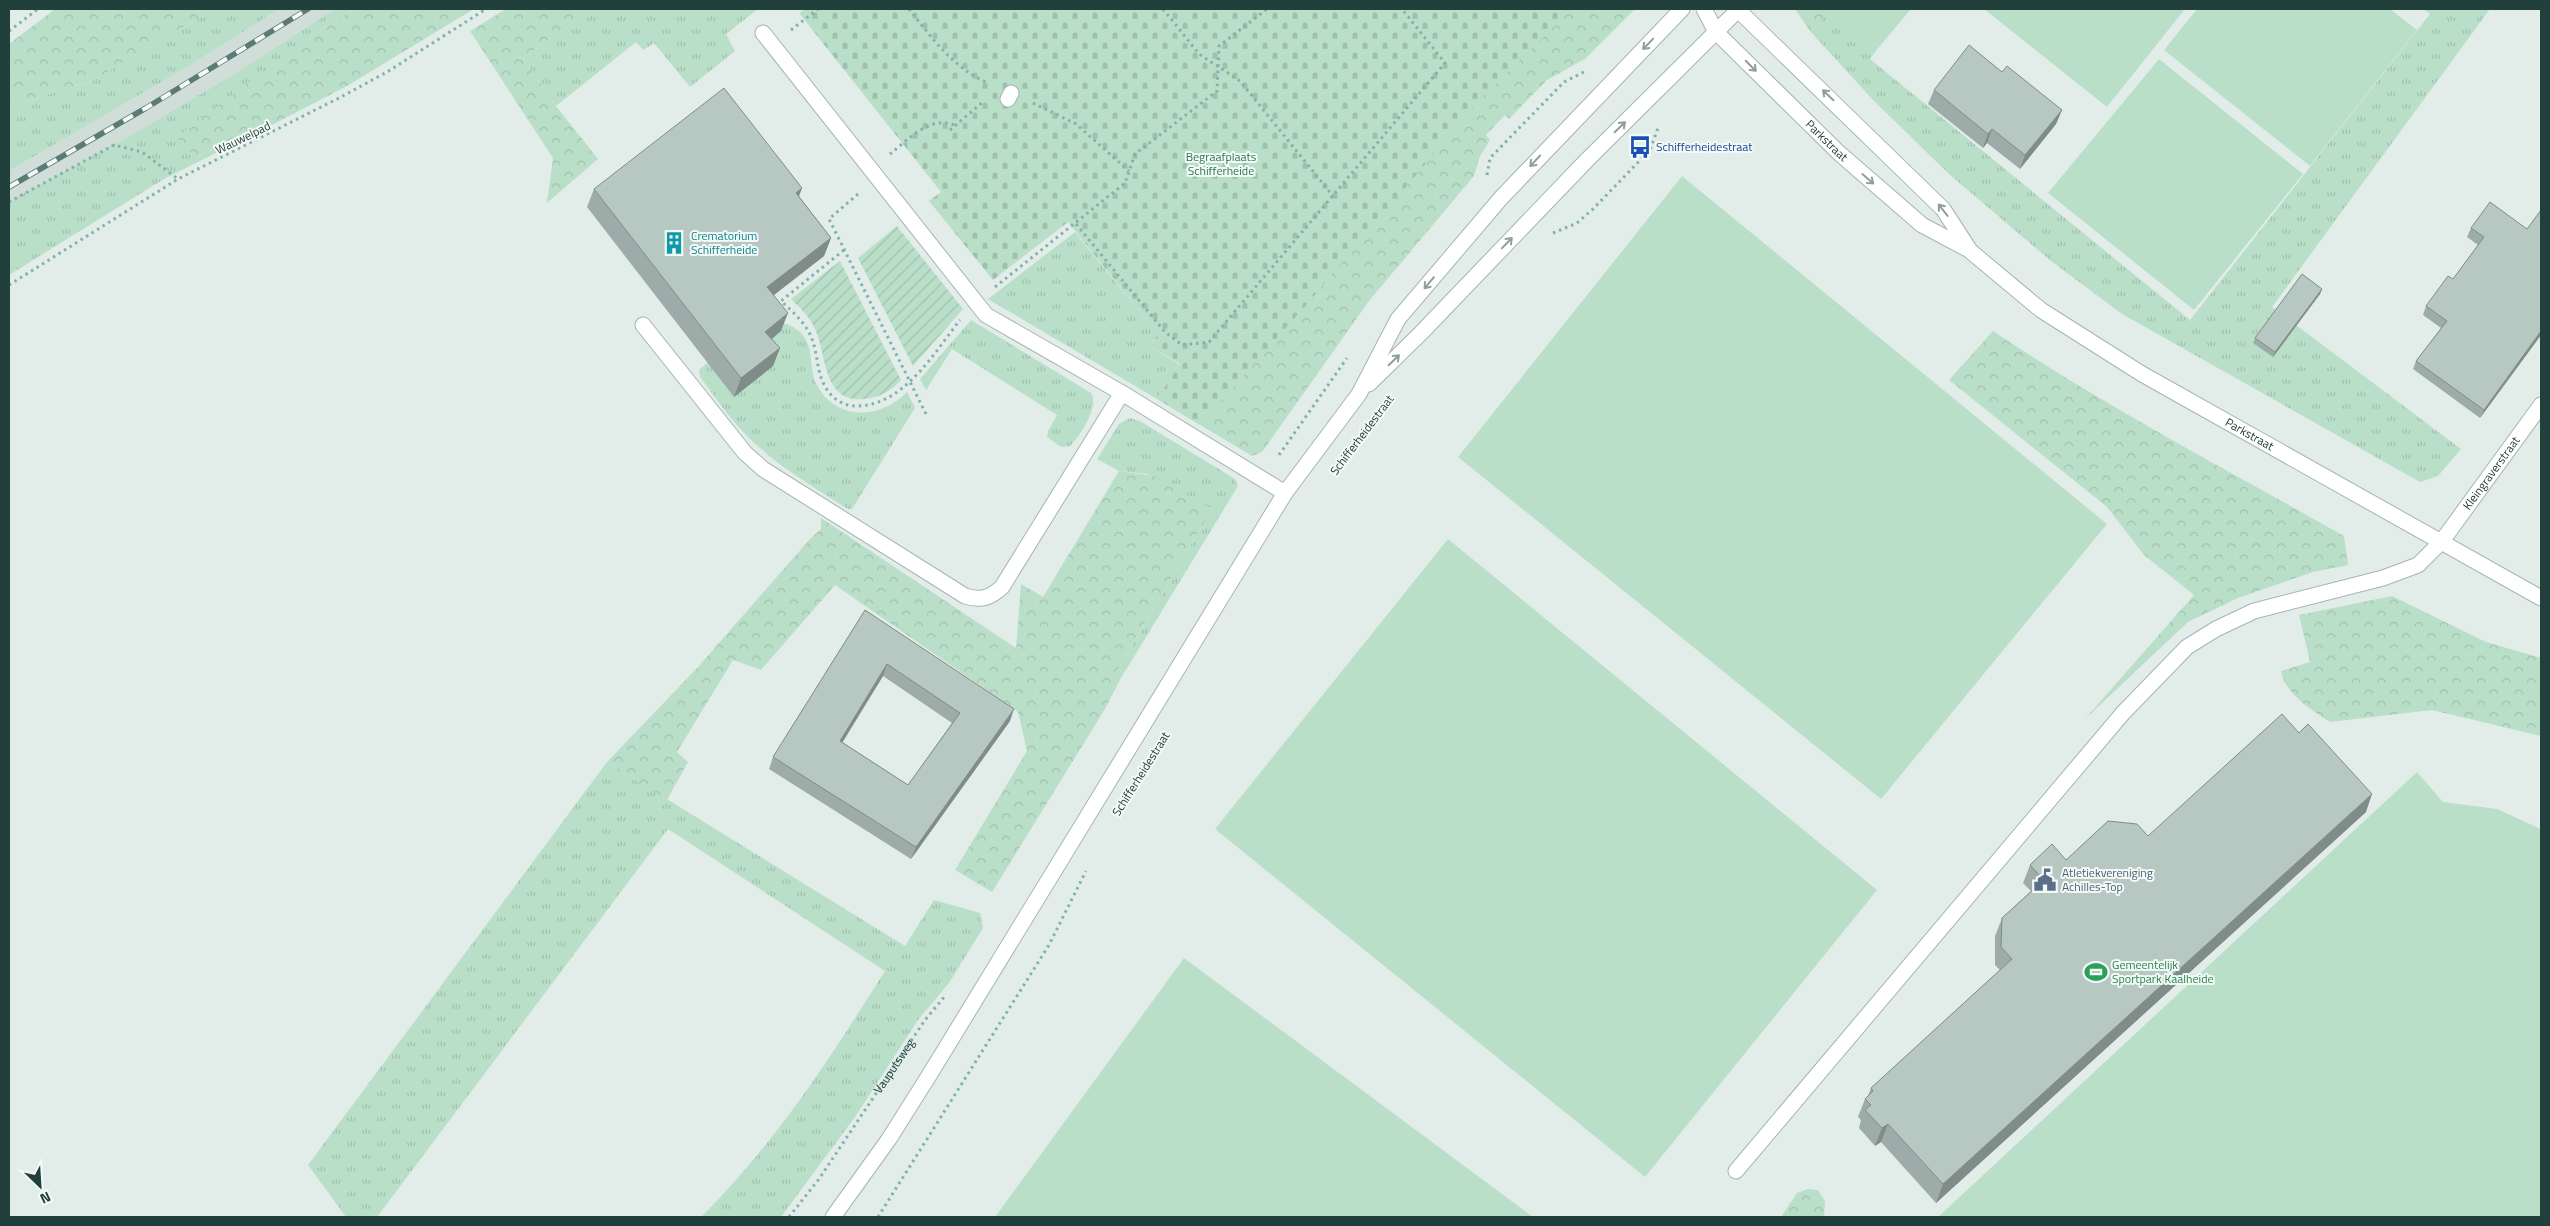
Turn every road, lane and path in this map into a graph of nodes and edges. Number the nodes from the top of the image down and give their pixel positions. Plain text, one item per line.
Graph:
1 (38, 9) edge
2 (486, 9) edge
3 (818, 9) edge
4 (1163, 9) edge
5 (1267, 9) edge
6 (1402, 9) edge
7 (1682, 9) edge
8 (1704, 9) edge
9 (1738, 9) edge
10 (9, 31) edge
11 (1716, 32) junction
12 (768, 38) joint
13 (1218, 67) junction
14 (1660, 122) dead end
15 (954, 125) dead end
16 (875, 173) junction
17 (178, 179) junction
18 (1333, 196) junction
19 (9, 202) edge
20 (1076, 224) junction
21 (1548, 235) dead end
22 (844, 250) junction
23 (1969, 250) junction
24 (9, 285) edge
25 (976, 302) junction
26 (643, 325) dead end
27 (910, 380) junction
28 (1122, 393) junction
29 (1359, 394) junction
30 (2541, 405) edge
31 (928, 416) dead end
32 (1285, 493) junction
33 (2442, 541) junction
34 (2541, 598) edge
35 (1090, 864) dead end
36 (951, 990) dead end
37 (1736, 1171) dead end
38 (789, 1217) edge
39 (833, 1217) edge
40 (878, 1217) edge

1 - 10 path
2 - 17 path, Wauwelpad
3 - 12 path
4 - 13 path
5 - 13 path
6 - 18 path
7 -> 29 street, Schifferheidestraat
8 - 11 street, Parkstraat
9 - 11 street, Schifferheidestraat
23 -> 9 street, Parkstraat
11 -> 23 street, Parkstraat
29 -> 11 street, Schifferheidestraat
12 - 16 street
13 - 18 path
13 - 20 path
14 - 21 path
15 - 16 path
16 - 22 path
16 - 25 street
17 - 19 path
17 - 24 path, Wauwelpad
18 - 20 path
20 - 25 path
22 - 27 path
22 - 27 path
23 - 33 street, Parkstraat
25 - 27 path
25 - 28 street
26 - 28 street
27 - 31 path
28 - 32 street
29 - 32 street, Schifferheidestraat
30 - 33 street, Kleingraverstraat
32 - 39 street, Schifferheidestraat
33 - 34 street, Parkstraat
33 - 37 street, Kleingraverstraat
35 - 40 path
36 - 38 path, Vauputsweg

